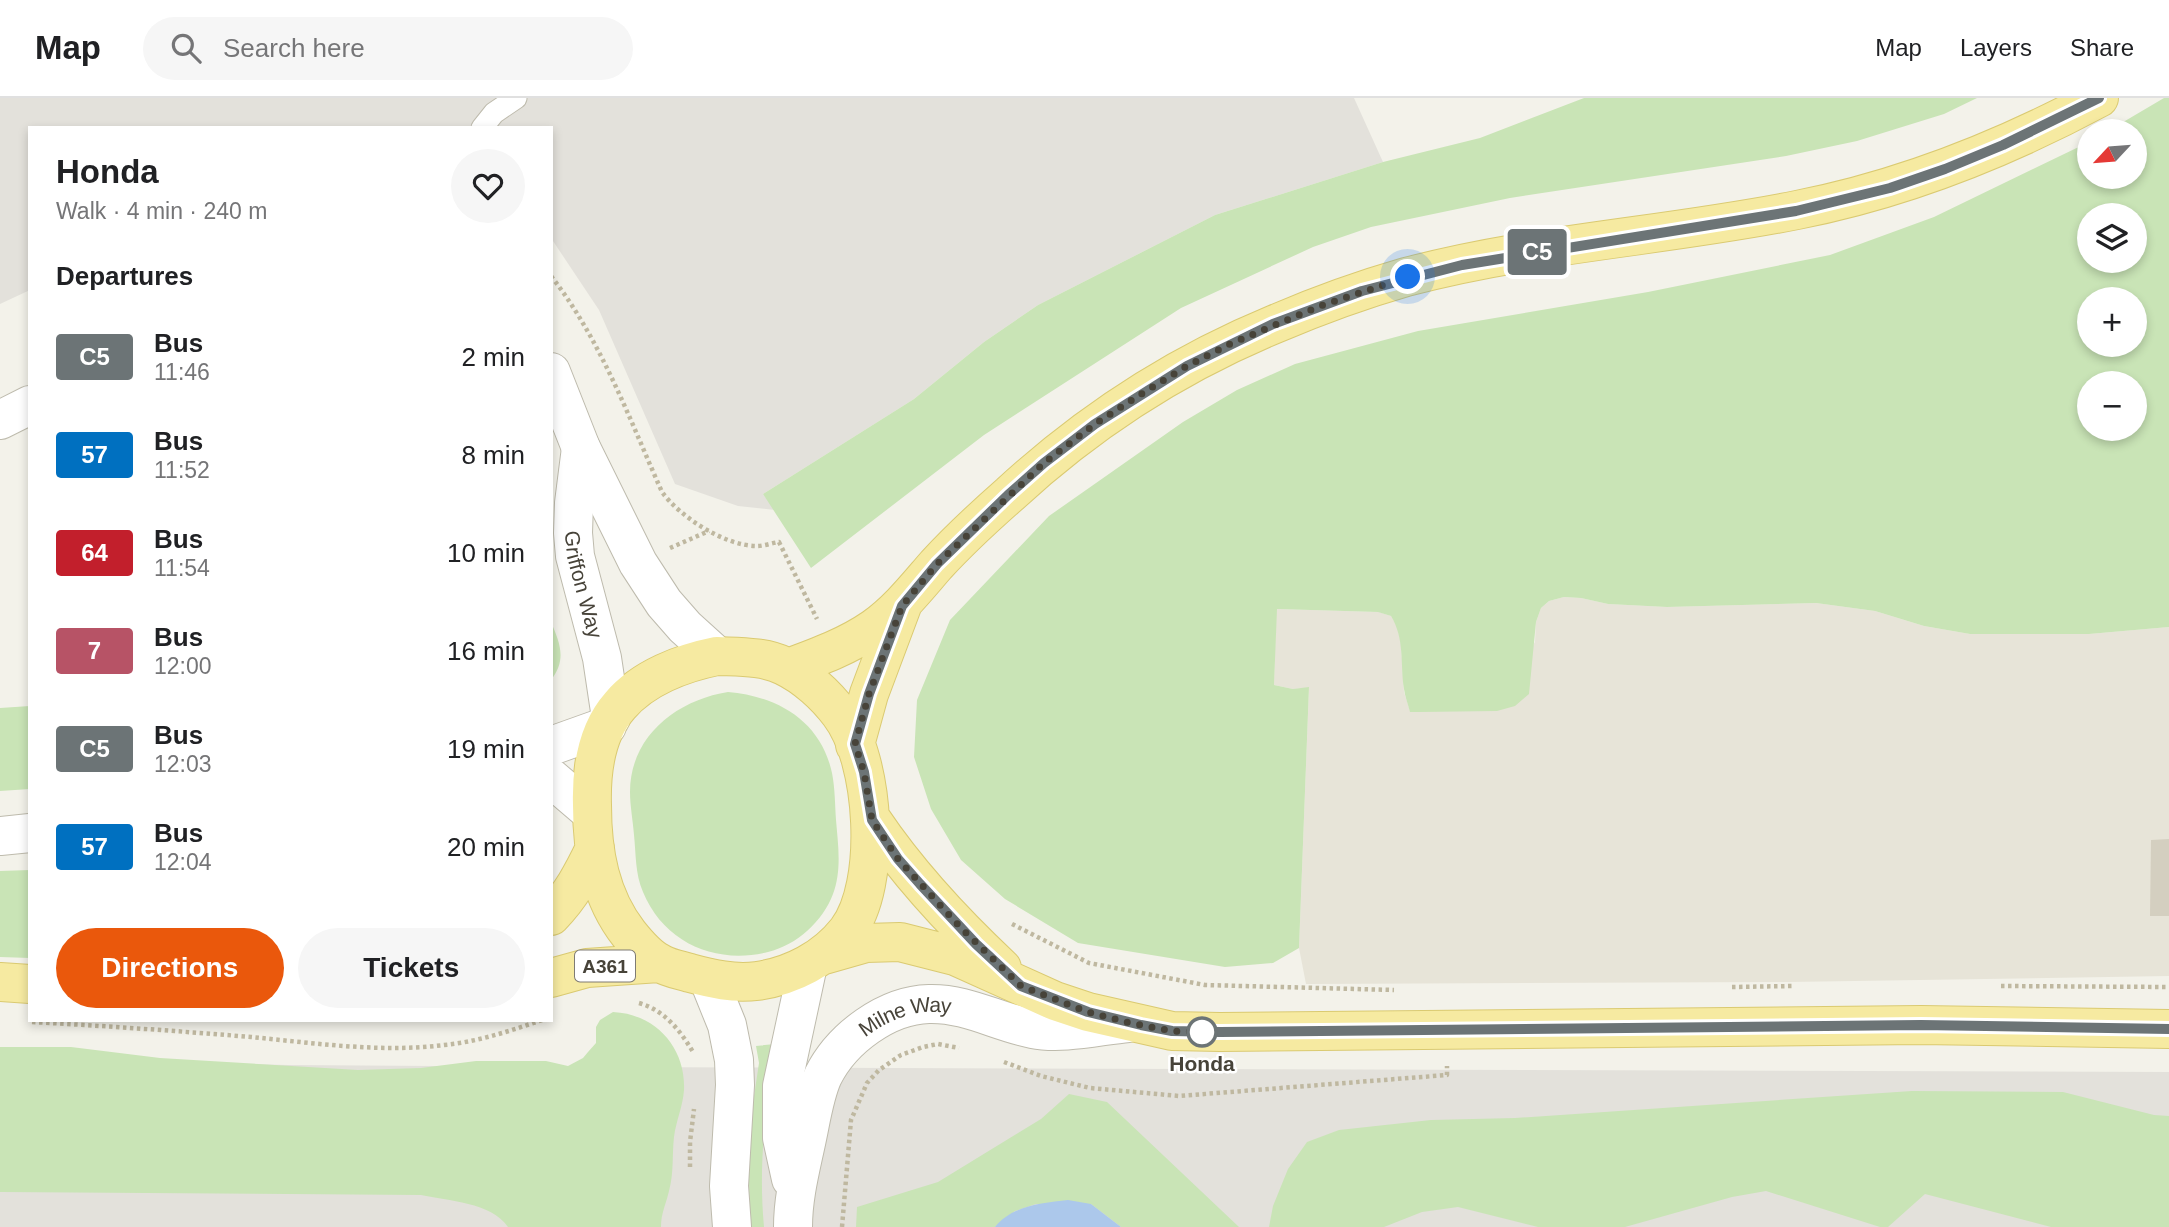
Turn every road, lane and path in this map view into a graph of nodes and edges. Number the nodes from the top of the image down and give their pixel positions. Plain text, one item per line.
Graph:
1 (516, 98) edge
2 (2099, 98) edge
3 (484, 126) edge
4 (553, 279) edge
5 (553, 377) edge
6 (28, 406) edge
7 (0, 420) edge
8 (581, 448) junction
9 (902, 606) junction
10 (833, 652) junction
11 (717, 656) junction
12 (788, 668) junction
13 (609, 722) junction
14 (855, 744) junction
15 (553, 745) edge
16 (553, 781) edge
17 (872, 820) junction
18 (594, 831) junction
19 (28, 833) edge
20 (0, 836) edge
21 (553, 914) edge
22 (1002, 918) dead end
23 (816, 960) junction
24 (659, 963) junction
25 (553, 977) edge
26 (708, 978) junction
27 (0, 982) edge
28 (28, 984) edge
29 (1021, 986) junction
30 (1799, 986) dead end
31 (1993, 986) dead end
32 (1730, 987) dead end
33 (2169, 987) edge
34 (1406, 991) dead end
35 (632, 1001) dead end
36 (26, 1022) dead end
37 (535, 1022) edge
38 (1130, 1023) junction
39 (2169, 1029) edge
40 (1448, 1030) junction
41 (965, 1049) dead end
42 (692, 1050) dead end
43 (1002, 1062) dead end
44 (794, 1211) edge
45 (732, 1227) edge
46 (842, 1227) edge

1 - 3 lane
2 - 9 main road
4 - 10 path
5 - 8 street, Griffon Way
6 - 7 street
8 - 11 street, Griffon Way
8 - 13 street, Griffon Way
9 - 10 main road
9 - 14 main road
10 - 12 main road
11 - 12 main road
11 - 13 main road
12 - 14 main road
13 - 15 street
13 - 18 main road
14 - 17 main road
16 - 18 street
17 - 23 main road
17 - 29 main road
18 - 21 main road
18 - 24 main road
19 - 20 street
22 - 34 path
23 - 26 main road
23 - 29 main road
23 - 44 street, Milne Way
24 - 25 main road, A361
24 - 26 main road
26 - 45 street
27 - 28 main road
29 - 38 main road
30 - 32 path
31 - 33 path
35 - 42 path
36 - 37 path
38 - 40 main road
38 - 44 street, Milne Way
39 - 40 main road
40 - 43 path
41 - 46 path

